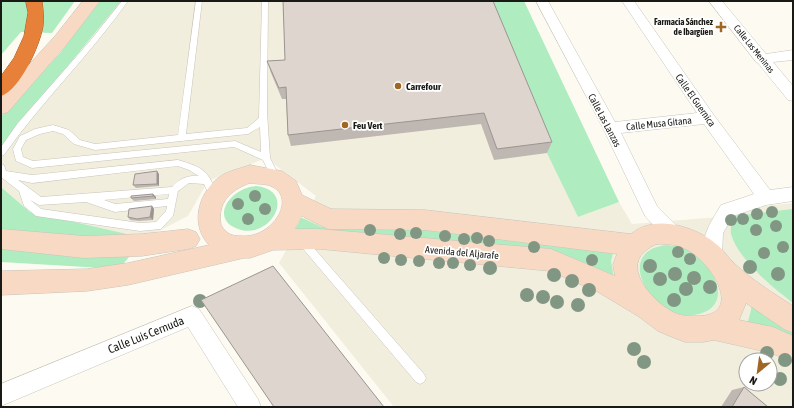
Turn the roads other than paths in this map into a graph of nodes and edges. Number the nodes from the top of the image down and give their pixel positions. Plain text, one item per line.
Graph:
1 (34, 1) edge
2 (84, 1) edge
3 (92, 1) edge
4 (125, 1) edge
5 (199, 1) edge
6 (265, 1) edge
7 (542, 1) edge
8 (628, 1) edge
9 (715, 1) edge
10 (35, 28) junction
11 (793, 55) edge
12 (761, 59) junction
13 (1, 68) edge
14 (1, 88) edge
15 (1, 96) edge
16 (793, 96) edge
17 (1, 107) edge
18 (708, 118) junction
19 (264, 119) junction
20 (611, 128) junction
21 (182, 137) junction
22 (1, 153) edge
23 (266, 158) junction
24 (2, 170) edge
25 (276, 178) junction
26 (22, 187) junction
27 (211, 188) junction
28 (174, 190) junction
29 (793, 194) edge
30 (83, 198) junction
31 (766, 198) junction
32 (294, 201) junction
33 (172, 202) junction
34 (207, 218) junction
35 (673, 234) junction
36 (1, 239) edge
37 (188, 239) junction
38 (270, 240) junction
39 (301, 240) junction
40 (633, 245) junction
41 (244, 248) junction
42 (720, 264) junction
43 (128, 274) junction
44 (13, 283) edge
45 (1, 287) edge
46 (643, 306) junction
47 (793, 320) edge
48 (714, 327) junction
49 (793, 349) edge
50 (420, 378) dead end
51 (1, 395) edge
52 (250, 407) edge

1 - 10 highway
2 - 15 main road
3 - 17 main road
4 - 22 lane
5 - 21 lane
6 - 19 lane
7 - 20 street, Calle Las Lanzas
8 - 18 street, Calle El Guernica
9 - 12 street, Calle Las Meninas
10 - 13 highway
10 - 14 highway
11 - 12 street
12 - 16 street, Calle Las Meninas
18 - 20 street, Calle Musa Gitana
18 - 31 street, Calle El Guernica
19 - 21 lane
19 - 23 lane
20 - 35 street, Calle Las Lanzas
21 - 23 lane
23 - 25 lane
24 - 26 lane
24 - 27 lane
25 - 27 main road
25 - 32 main road
26 - 30 lane
26 - 33 lane
27 - 28 lane
27 - 34 main road
28 - 30 lane
28 - 33 lane
29 - 31 street
30 - 33 lane
31 - 42 street
32 - 38 main road
32 - 40 main road
34 - 37 main road
34 - 41 main road
35 - 40 main road
35 - 42 main road
36 - 37 main road
37 - 43 main road
38 - 39 main road, Avenida del Aljarafe
38 - 41 main road
39 - 46 main road, Avenida del Aljarafe
39 - 50 lane
40 - 46 main road
41 - 43 main road
42 - 47 main road
42 - 48 main road
43 - 44 main road
44 - 45 main road
46 - 48 main road
48 - 49 main road
51 - 52 street, Calle Luis Cernuda

